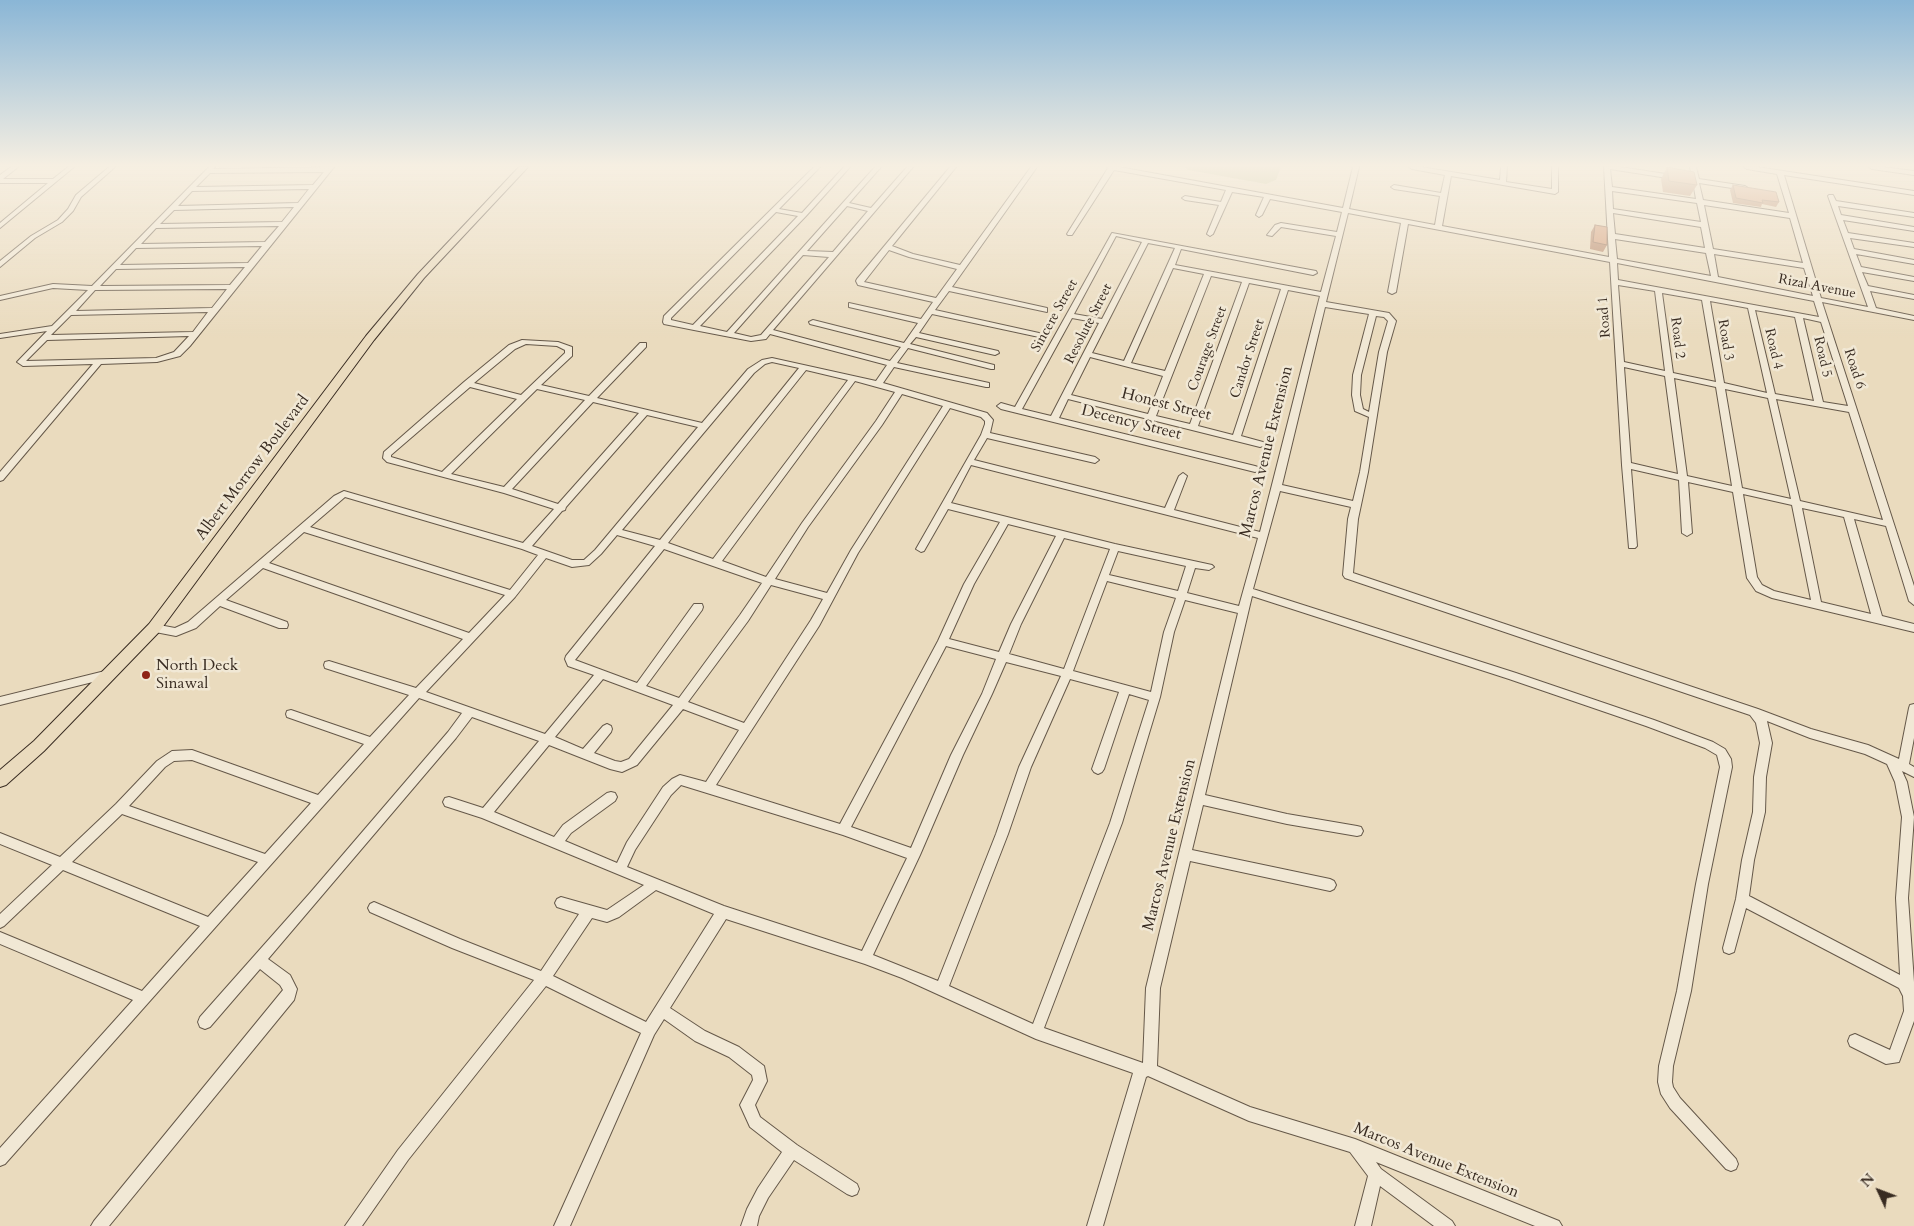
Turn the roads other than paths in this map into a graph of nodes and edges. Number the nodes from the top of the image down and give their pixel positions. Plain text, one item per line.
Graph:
1 (56, 224) edge
2 (270, 224) edge
3 (284, 224) edge
4 (470, 224) edge
5 (760, 224) edge
6 (795, 224) edge
7 (828, 224) edge
8 (861, 224) edge
9 (907, 224) edge
10 (992, 224) edge
11 (1076, 224) edge
12 (1215, 224) edge
13 (1341, 224) edge
14 (1405, 224) edge
15 (1417, 224) edge
16 (1439, 224) edge
17 (1612, 224) edge
18 (1699, 224) edge
19 (1794, 224) edge
20 (1841, 224) edge
21 (1884, 224) edge
22 (1704, 225) joint
23 (154, 226) joint
24 (1438, 228) junction
25 (1914, 229) edge
26 (1070, 234) dead end
27 (1210, 234) dead end
28 (1339, 234) junction
29 (1845, 235) junction
30 (1270, 236) dead end
31 (1612, 236) junction
32 (1146, 240) junction
33 (268, 244) junction
34 (135, 246) junction
35 (1914, 246) edge
36 (888, 247) junction
37 (1179, 247) junction
38 (1710, 251) junction
39 (1853, 251) junction
40 (803, 253) junction
41 (836, 254) junction
42 (1613, 262) junction
43 (1914, 262) edge
44 (0, 265) edge
45 (250, 265) junction
46 (1171, 266) junction
47 (1807, 266) junction
48 (114, 267) junction
49 (960, 267) junction
50 (1859, 269) junction
51 (1208, 272) junction
52 (1313, 273) dead end
53 (1715, 279) junction
54 (1914, 279) edge
55 (1246, 280) junction
56 (1615, 282) junction
57 (232, 287) junction
58 (1285, 287) junction
59 (93, 288) junction
60 (947, 288) junction
61 (1865, 288) junction
62 (1658, 290) junction
63 (1392, 292) dead end
64 (1914, 296) edge
65 (0, 298) edge
66 (1324, 299) junction
67 (1706, 299) junction
68 (1819, 300) junction
69 (937, 301) junction
70 (852, 305) dead end
71 (1751, 307) junction
72 (214, 310) junction
73 (1044, 310) dead end
74 (1873, 310) junction
75 (930, 311) junction
76 (69, 313) junction
77 (1373, 314) junction
78 (1070, 315) junction
79 (1799, 316) junction
80 (1914, 318) edge
81 (1825, 320) junction
82 (813, 322) dead end
83 (922, 322) junction
84 (1104, 322) junction
85 (54, 328) junction
86 (694, 328) junction
87 (768, 331) junction
88 (194, 334) junction
89 (729, 334) junction
90 (914, 334) junction
91 (1036, 335) dead end
92 (0, 336) edge
93 (44, 338) junction
94 (643, 345) dead end
95 (906, 345) junction
96 (995, 353) dead end
97 (1088, 354) junction
98 (98, 362) junction
99 (892, 364) junction
100 (1126, 364) junction
101 (804, 367) junction
102 (991, 367) dead end
103 (1621, 368) junction
104 (1167, 374) junction
105 (1670, 375) junction
106 (853, 378) junction
107 (467, 384) junction
108 (878, 384) junction
109 (1720, 385) junction
110 (535, 386) junction
111 (986, 386) dead end
112 (900, 390) junction
113 (1066, 396) junction
114 (1771, 396) junction
115 (523, 398) junction
116 (592, 398) junction
117 (948, 404) junction
118 (1819, 404) junction
119 (1001, 406) dead end
120 (1017, 410) junction
121 (1854, 410) junction
122 (645, 412) junction
123 (1374, 416) junction
124 (1151, 417) junction
125 (1054, 419) junction
126 (704, 426) junction
127 (1193, 428) junction
128 (985, 435) junction
129 (1236, 438) junction
130 (1260, 444) dead end
131 (1095, 460) dead end
132 (970, 462) junction
133 (1626, 465) junction
134 (1255, 469) dead end
135 (444, 475) junction
136 (1183, 476) dead end
137 (0, 478) edge
138 (1682, 478) junction
139 (1276, 487) junction
140 (1736, 489) junction
141 (506, 490) junction
142 (1796, 502) junction
143 (945, 505) junction
144 (1355, 505) junction
145 (562, 508) junction
146 (1168, 513) junction
147 (1848, 515) junction
148 (1005, 521) junction
149 (1890, 524) junction
150 (303, 528) junction
151 (615, 531) junction
152 (1687, 533) dead end
153 (1061, 534) junction
154 (1263, 536) junction
155 (661, 544) junction
156 (1632, 546) dead end
157 (525, 547) junction
158 (1115, 547) junction
159 (921, 549) dead end
160 (544, 554) junction
161 (716, 562) junction
162 (262, 564) junction
163 (1192, 564) junction
164 (1209, 567) dead end
165 (1104, 577) junction
166 (768, 581) junction
167 (1248, 591) junction
168 (512, 594) junction
169 (1182, 596) junction
170 (829, 597) junction
171 (1914, 601) edge
172 (220, 602) junction
173 (1817, 605) junction
174 (698, 607) dead end
175 (1244, 611) junction
176 (1877, 618) junction
177 (283, 625) dead end
178 (154, 628) junction
179 (1914, 628) edge
180 (470, 637) junction
181 (943, 642) junction
182 (1003, 656) junction
183 (330, 665) dead end
184 (112, 673) junction
185 (602, 673) junction
186 (1067, 674) junction
187 (640, 687) junction
188 (1125, 690) junction
189 (417, 694) junction
190 (1155, 697) junction
191 (0, 701) edge
192 (680, 705) junction
193 (1914, 708) edge
194 (469, 712) junction
195 (1754, 712) junction
196 (291, 714) dead end
197 (746, 728) junction
198 (607, 729) dead end
199 (547, 739) junction
200 (371, 742) junction
201 (585, 755) junction
202 (1891, 761) junction
203 (1098, 770) dead end
204 (1909, 770) edge
205 (0, 780) edge
206 (708, 788) junction
207 (611, 797) dead end
208 (1198, 799) junction
209 (319, 801) junction
210 (449, 802) dead end
211 (120, 808) junction
212 (485, 814) junction
213 (844, 830) junction
214 (1357, 831) dead end
215 (0, 838) edge
216 (556, 843) junction
217 (914, 854) junction
218 (1184, 854) junction
219 (268, 860) junction
220 (61, 864) junction
221 (620, 870) junction
222 (655, 884) junction
223 (1330, 885) dead end
224 (1742, 899) junction
225 (562, 903) dead end
226 (374, 908) dead end
227 (588, 912) junction
228 (722, 912) junction
229 (0, 922) edge
230 (210, 924) junction
231 (0, 938) edge
232 (1729, 948) dead end
233 (865, 958) junction
234 (259, 960) junction
235 (544, 978) junction
236 (1908, 986) edge
237 (941, 990) junction
238 (144, 998) junction
239 (662, 1010) junction
240 (205, 1022) dead end
241 (649, 1030) junction
242 (1036, 1032) junction
243 (1855, 1041) dead end
244 (1145, 1070) junction
245 (1355, 1146) junction
246 (792, 1150) junction
247 (0, 1157) edge
248 (1732, 1164) dead end
249 (1376, 1174) junction
250 (852, 1190) dead end
251 (99, 1226) edge
252 (353, 1226) edge
253 (562, 1226) edge
254 (749, 1226) edge
255 (1095, 1226) edge
256 (1363, 1226) edge
257 (1447, 1226) edge
258 (1554, 1226) edge

1 - 44 street
2 - 23 street
3 - 33 street
4 - 178 main road, Albert Morrow Boulevard
5 - 86 street
6 - 86 street
7 - 40 street
8 - 41 street
9 - 36 street
10 - 49 street
11 - 26 street
12 - 27 street
13 - 28 street, Marcos Avenue Extension
14 - 63 street
15 - 24 street, Rizal Avenue
16 - 24 street
17 - 31 street, Road 1
18 - 22 street
19 - 47 street, Road 6
20 - 29 street
21 - 25 street
22 - 38 street
23 - 34 street
24 - 42 street, Rizal Avenue
28 - 30 street
28 - 66 street, Marcos Avenue Extension
29 - 35 street
29 - 39 street
31 - 38 street
31 - 42 street, Road 1
32 - 37 street
32 - 78 street, Sincere Street
32 - 84 street, Resolute Street
33 - 34 street
33 - 45 street
34 - 48 street
36 - 49 street
36 - 69 street
37 - 46 street
37 - 52 street
38 - 47 street
38 - 53 street
39 - 43 street
39 - 50 street
40 - 41 street
40 - 89 street
41 - 87 street
42 - 53 street, Rizal Avenue
42 - 56 street, Road 1
45 - 48 street
45 - 57 street
46 - 51 street
46 - 100 street
47 - 68 street, Road 6
48 - 59 street
49 - 60 street
50 - 54 street
50 - 61 street
51 - 55 street
51 - 104 street
53 - 68 street, Rizal Avenue
55 - 58 street
55 - 127 street, Courage Street
56 - 62 street
56 - 103 street, Road 1
57 - 59 street
57 - 72 street
58 - 66 street
58 - 129 street, Candor Street
59 - 65 street
59 - 76 street
60 - 69 street
60 - 73 street
61 - 64 street
61 - 74 street
62 - 67 street
62 - 105 street, Road 2
66 - 77 street
66 - 139 street, Marcos Avenue Extension
67 - 71 street
67 - 109 street, Road 3
68 - 74 street, Rizal Avenue
68 - 81 street, Road 6
69 - 75 street
70 - 83 street
71 - 79 street
71 - 114 street, Road 4
72 - 76 street
72 - 88 street
74 - 80 street, Rizal Avenue
75 - 83 street
75 - 91 street
76 - 85 street
77 - 123 street
77 - 123 street
78 - 84 street
78 - 120 street, Sincere Street
79 - 81 street
79 - 118 street, Road 5
81 - 121 street, Road 6
82 - 95 street
83 - 90 street
84 - 97 street, Resolute Street
85 - 92 street
85 - 93 street
86 - 89 street
87 - 89 street
87 - 99 street
88 - 93 street
88 - 98 street
90 - 95 street
90 - 96 street
93 - 98 street
94 - 116 street
95 - 99 street
95 - 102 street
97 - 100 street
97 - 113 street, Resolute Street
98 - 137 street
99 - 108 street
99 - 111 street
100 - 104 street
101 - 106 street
101 - 126 street
101 - 155 street
103 - 105 street
103 - 133 street, Road 1
104 - 124 street
105 - 109 street
105 - 138 street, Road 2
106 - 108 street
106 - 161 street
107 - 110 street
107 - 115 street
107 - 135 street
108 - 112 street
109 - 114 street
109 - 140 street, Road 3
110 - 115 street
110 - 116 street
112 - 117 street
112 - 166 street
113 - 124 street, Honest Street
113 - 125 street, Resolute Street
114 - 118 street
114 - 142 street, Road 4
115 - 135 street
116 - 122 street
116 - 141 street
117 - 128 street
117 - 170 street
118 - 121 street
119 - 120 street, Decency Street
120 - 125 street, Decency Street
121 - 149 street, Road 6
122 - 126 street
122 - 145 street
123 - 144 street
124 - 127 street, Honest Street
125 - 134 street, Decency Street
126 - 151 street
127 - 129 street, Honest Street
128 - 131 street
128 - 132 street
129 - 130 street, Honest Street
132 - 143 street
132 - 146 street
133 - 138 street
133 - 156 street, Road 1
135 - 141 street
136 - 146 street
138 - 140 street
138 - 152 street, Road 2
139 - 144 street
139 - 154 street, Marcos Avenue Extension
140 - 142 street
140 - 173 street, Road 3
141 - 145 street
142 - 147 street
142 - 173 street, Road 4
143 - 148 street
143 - 159 street
144 - 195 street
145 - 157 street
146 - 154 street
147 - 149 street
147 - 176 street
148 - 153 street
148 - 181 street
149 - 171 street, Road 6
150 - 157 street
150 - 162 street
150 - 168 street
151 - 155 street
151 - 160 street
153 - 158 street
153 - 182 street
154 - 167 street, Marcos Avenue Extension
155 - 161 street
155 - 185 street
157 - 160 street
158 - 163 street
158 - 165 street
160 - 168 street
161 - 166 street
162 - 172 street
162 - 180 street
163 - 164 street
163 - 169 street
165 - 169 street
165 - 186 street
166 - 170 street
166 - 192 street
167 - 175 street, Marcos Avenue Extension
167 - 248 street
168 - 180 street
169 - 175 street
169 - 190 street
170 - 197 street
172 - 177 street
172 - 178 street
173 - 176 street, Road 3
174 - 187 street
175 - 208 street, Marcos Avenue Extension
176 - 179 street, Road 3
178 - 184 main road, Albert Morrow Boulevard
180 - 189 street
181 - 182 street
181 - 213 street
182 - 186 street
182 - 217 street
183 - 189 street
184 - 191 street
184 - 205 main road, Albert Morrow Boulevard
185 - 187 street
185 - 199 street
186 - 188 street
186 - 237 street
187 - 192 street
188 - 190 street
188 - 203 street
189 - 194 street
189 - 200 street
190 - 242 street
192 - 197 street
192 - 201 street
193 - 204 street
194 - 199 street
194 - 234 street
195 - 202 street
195 - 224 street
196 - 200 street
197 - 206 street
198 - 201 street
199 - 201 street
199 - 212 street
200 - 209 street
202 - 204 street
202 - 236 street
206 - 213 street
206 - 221 street
207 - 216 street
208 - 214 street
208 - 218 street, Marcos Avenue Extension
209 - 211 street
209 - 219 street
210 - 212 street
211 - 219 street
211 - 220 street
212 - 216 street
213 - 217 street
215 - 220 street
216 - 221 street
217 - 233 street
218 - 223 street
218 - 244 street, Marcos Avenue Extension
219 - 230 street
220 - 229 street
220 - 230 street
221 - 222 street
222 - 227 street
222 - 228 street
224 - 232 street
224 - 236 street
225 - 227 street
226 - 235 street
227 - 235 street
228 - 233 street
228 - 239 street
230 - 238 street
231 - 238 street
233 - 237 street
234 - 240 street
234 - 251 street
235 - 241 street
235 - 252 street
236 - 243 street
237 - 242 street
238 - 247 street
239 - 241 street
239 - 246 street
241 - 253 street
242 - 244 street
244 - 245 street, Marcos Avenue Extension
244 - 255 street
245 - 249 street
245 - 258 street, Marcos Avenue Extension
246 - 250 street
246 - 254 street
249 - 256 street
249 - 257 street

